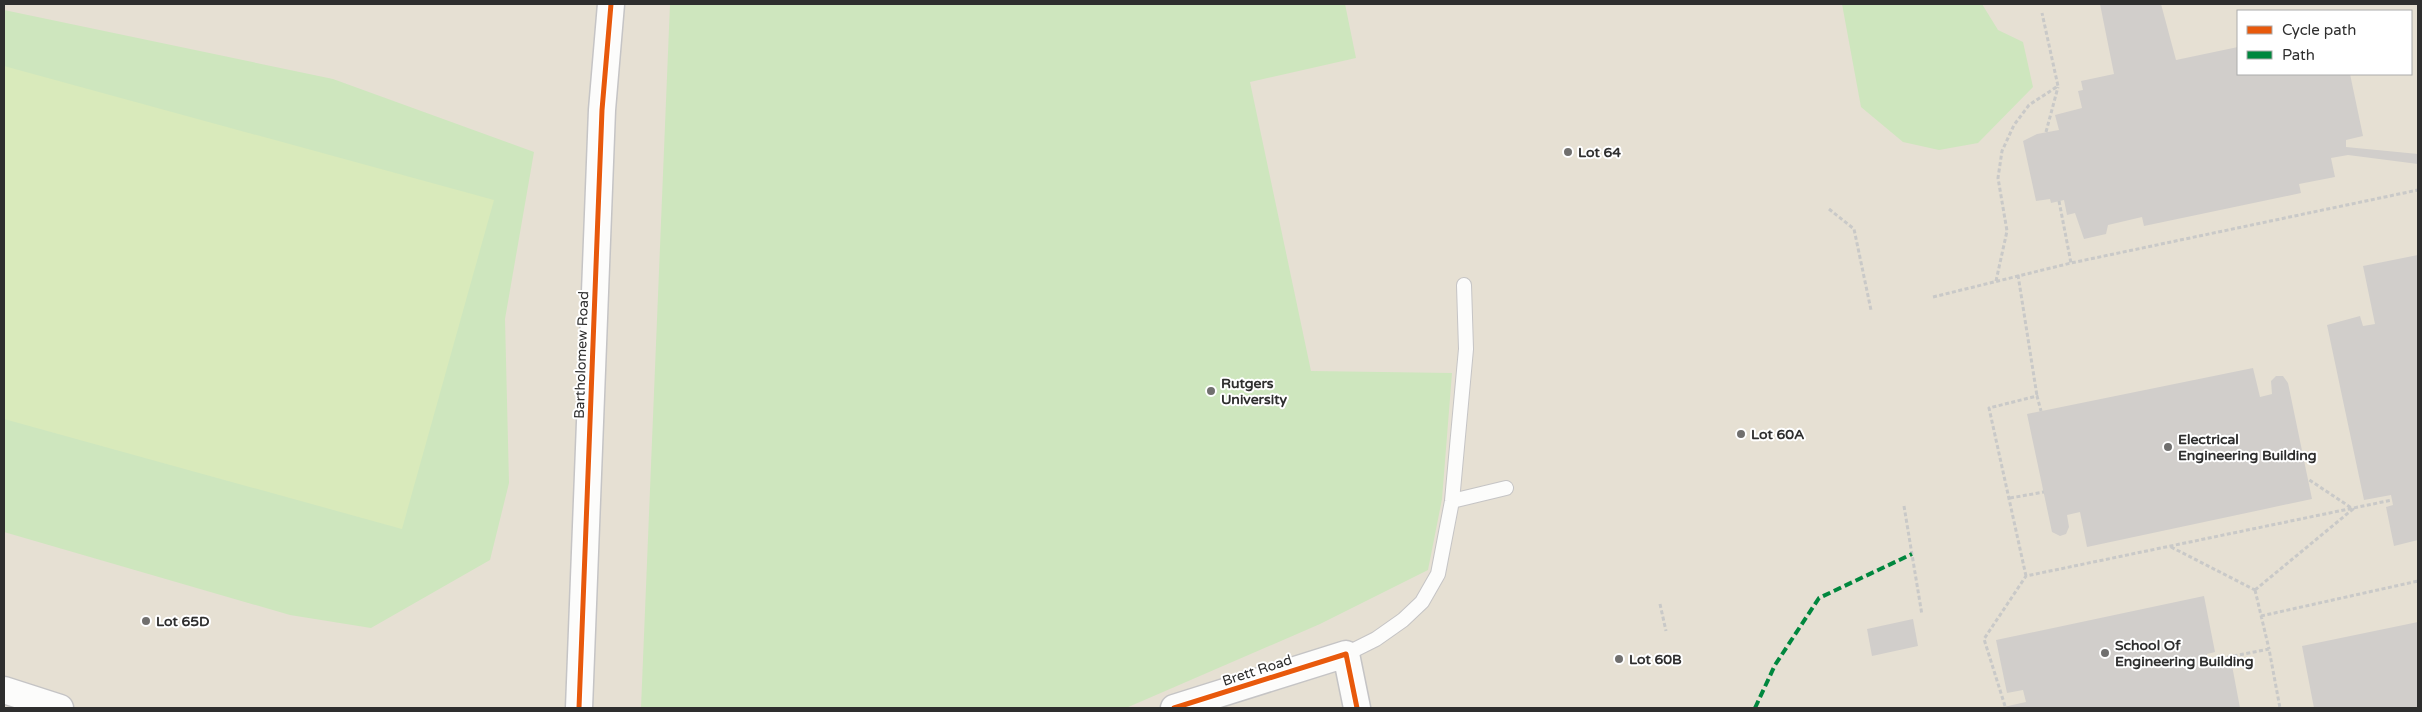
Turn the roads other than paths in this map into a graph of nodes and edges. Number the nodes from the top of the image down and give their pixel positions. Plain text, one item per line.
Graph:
1 (611, 4) edge
2 (1464, 285) dead end
3 (1506, 488) dead end
4 (1452, 501) junction
5 (1346, 654) junction
6 (4, 690) edge
7 (60, 708) edge
8 (578, 708) edge
9 (1174, 708) edge
10 (1356, 708) edge

1 - 8 street, Bartholomew Road
2 - 4 lane
3 - 4 lane
4 - 5 lane
5 - 9 street, Brett Road
5 - 10 street
6 - 7 street

